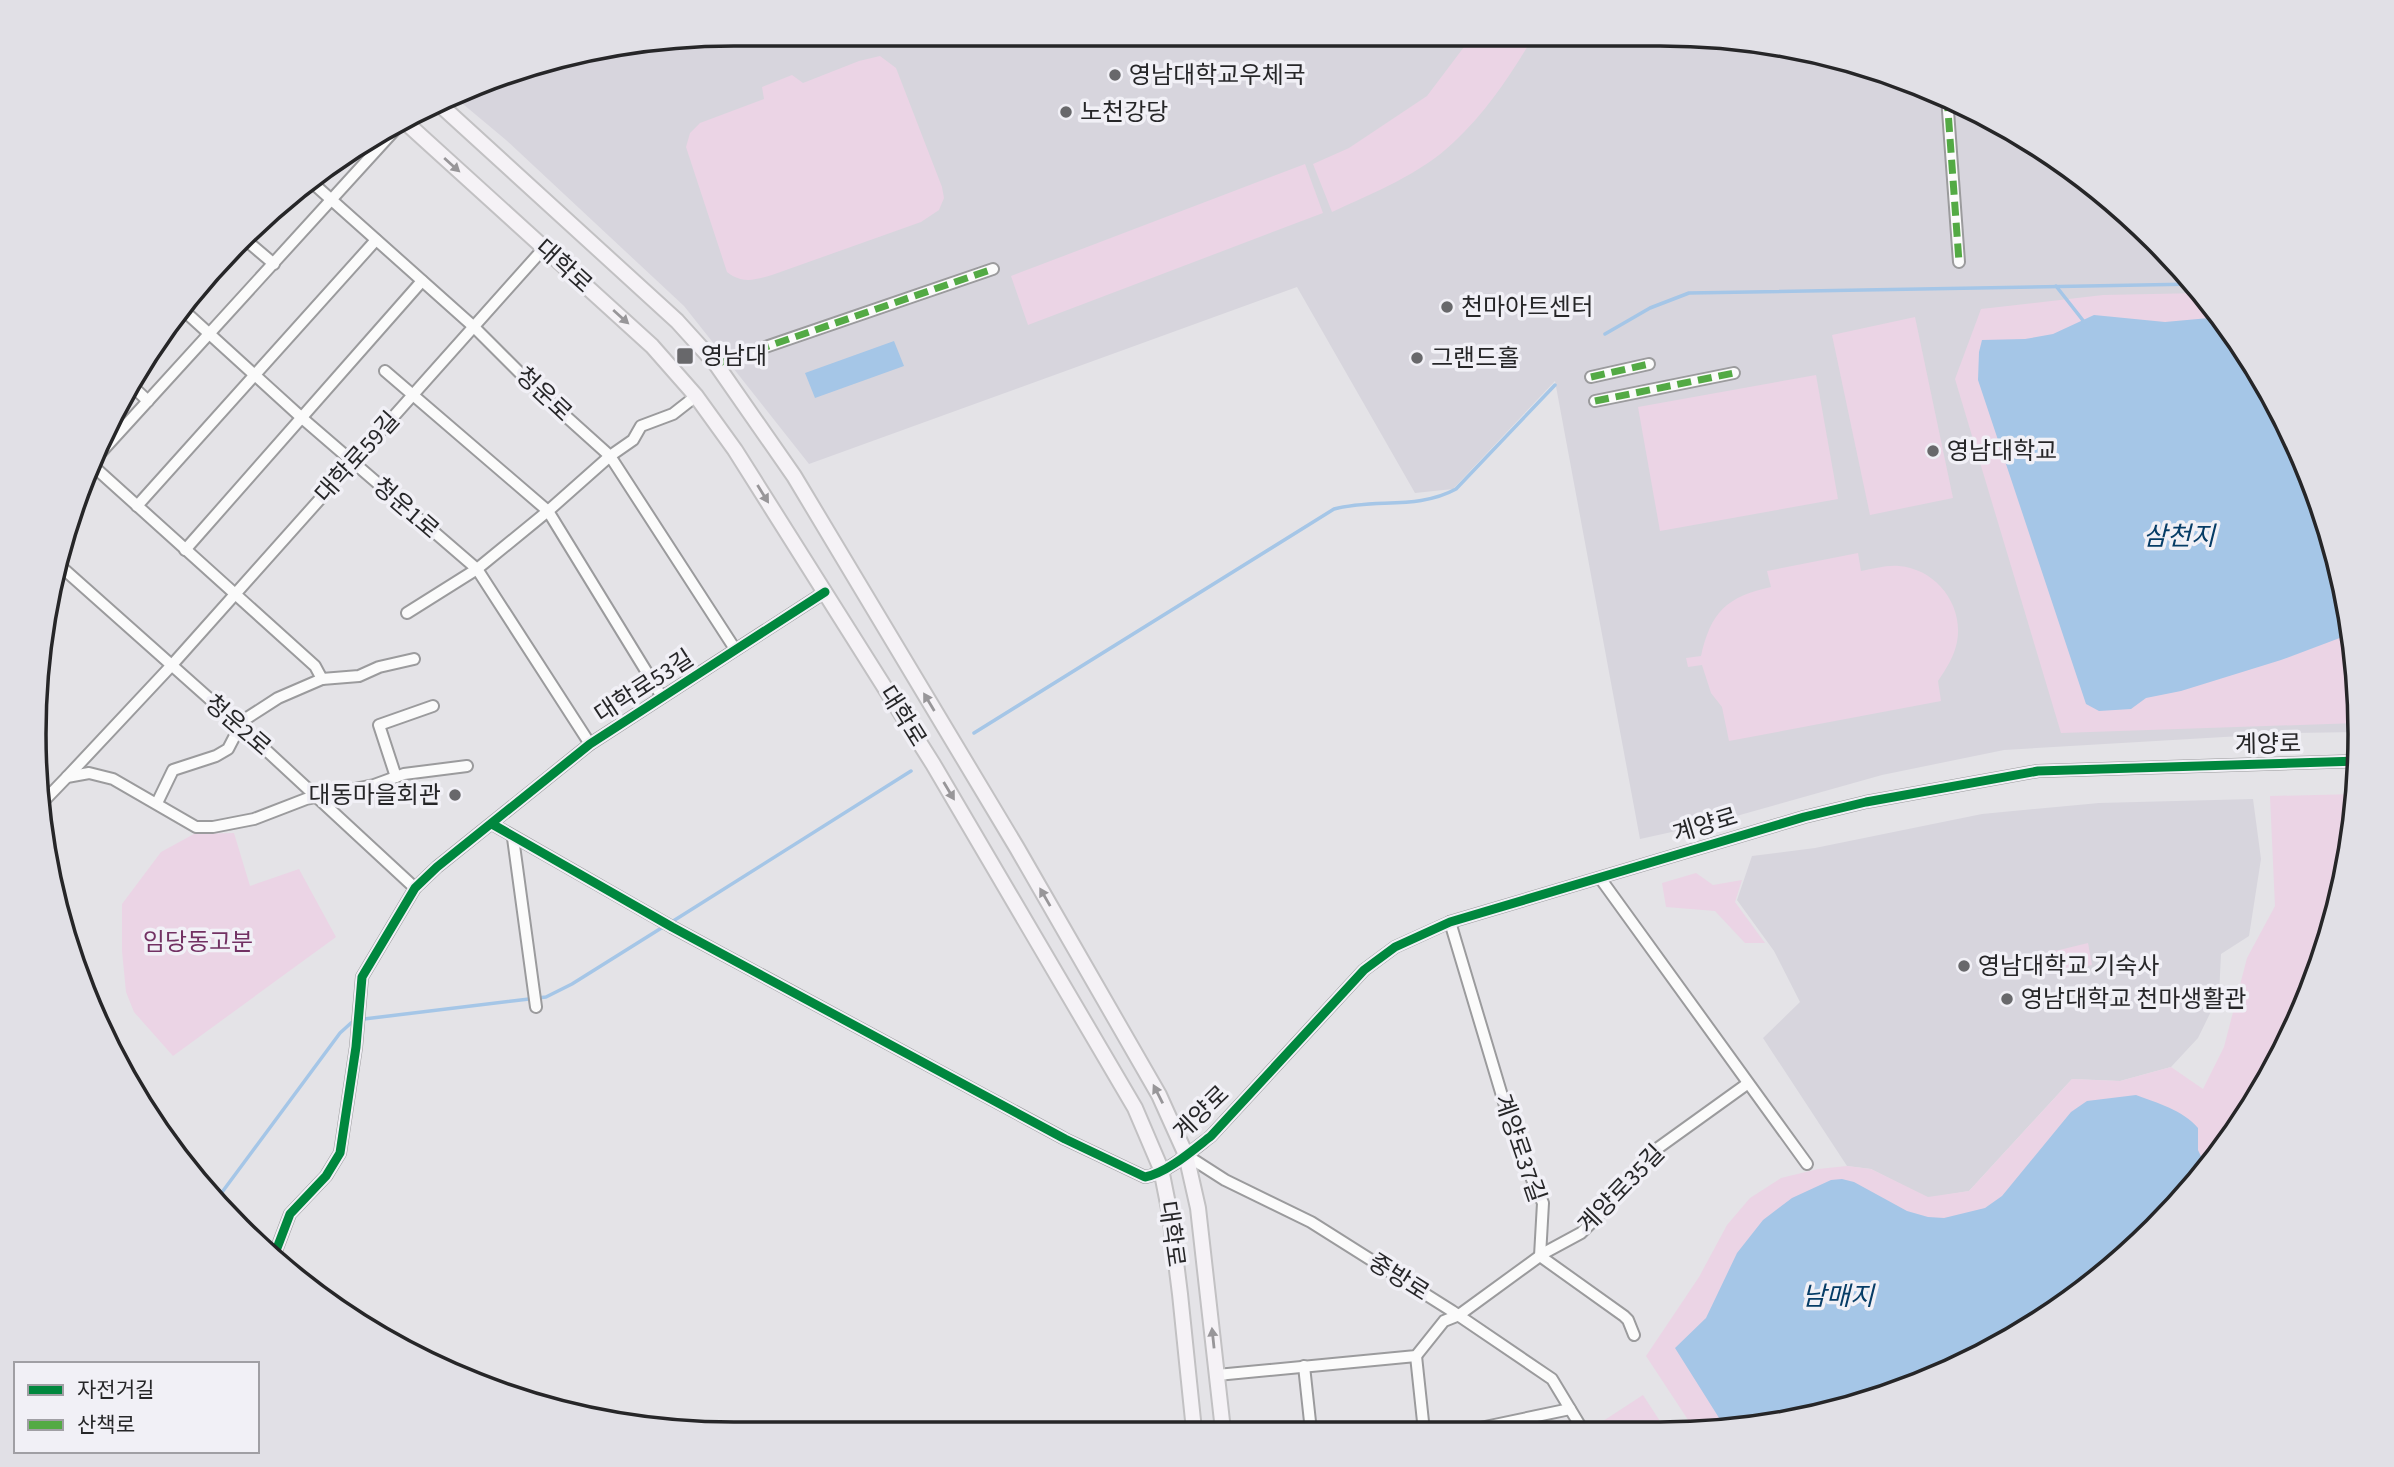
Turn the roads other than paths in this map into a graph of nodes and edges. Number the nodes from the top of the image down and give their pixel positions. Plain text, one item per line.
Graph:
1 (1948, 108) edge
2 (446, 109) edge
3 (409, 127) edge
4 (383, 142) edge
5 (317, 187) edge
6 (331, 200) junction
7 (376, 240) junction
8 (250, 244) edge
9 (544, 248) junction
10 (1959, 262) dead end
11 (274, 264) junction
12 (993, 269) dead end
13 (422, 281) junction
14 (188, 315) edge
15 (474, 327) junction
16 (209, 334) junction
17 (716, 364) junction
18 (1649, 364) dead end
19 (385, 372) dead end
20 (1734, 373) dead end
21 (254, 375) junction
22 (1591, 377) dead end
23 (137, 391) edge
24 (414, 395) junction
25 (696, 396) junction
26 (148, 401) junction
27 (1595, 401) dead end
28 (302, 418) junction
29 (110, 442) edge
30 (610, 456) junction
31 (352, 462) junction
32 (98, 470) edge
33 (137, 506) junction
34 (548, 511) junction
35 (185, 550) junction
36 (477, 569) junction
37 (65, 571) edge
38 (825, 592) junction
39 (235, 595) junction
40 (407, 613) dead end
41 (735, 649) junction
42 (414, 659) dead end
43 (171, 666) junction
44 (322, 679) junction
45 (662, 697) junction
46 (433, 706) dead end
47 (240, 726) junction
48 (590, 744) junction
49 (2347, 761) edge
50 (467, 766) dead end
51 (396, 776) junction
52 (67, 777) junction
53 (49, 796) edge
54 (317, 796) junction
55 (156, 803) junction
56 (492, 824) junction
57 (513, 838) junction
58 (1600, 878) junction
59 (415, 888) junction
60 (1450, 922) junction
61 (536, 1007) dead end
62 (1747, 1084) junction
63 (1186, 1155) junction
64 (1807, 1164) dead end
65 (1161, 1170) junction
66 (277, 1248) edge
67 (1540, 1256) junction
68 (1459, 1315) junction
69 (1634, 1335) dead end
70 (1416, 1356) junction
71 (1304, 1366) junction
72 (1217, 1375) junction
73 (1570, 1409) junction
74 (1193, 1422) edge
75 (1222, 1422) edge
76 (1310, 1422) edge
77 (1423, 1422) edge
78 (1509, 1422) edge
79 (1578, 1422) edge

1 - 10 street
2 - 17 main road
3 -> 9 main road, 대학로
4 - 6 street
5 - 6 street, 청운로
6 - 7 street, 청운로
6 - 11 street
7 - 13 street, 청운로
7 - 21 street
8 - 11 street
9 - 15 street, 대학로59길
9 -> 25 main road, 대학로
11 - 16 street
12 - 17 street
13 - 15 street, 청운로
13 - 28 street
14 - 16 street, 청운1로
15 - 24 street, 대학로59길
15 - 30 street, 청운로
16 - 21 street, 청운1로
16 - 26 street
63 -> 17 main road
18 - 22 street
19 - 24 street
20 - 27 street
21 - 28 street, 청운1로
21 - 33 street
23 - 26 street
24 - 31 street, 대학로59길
24 - 34 street
25 - 30 street
25 -> 38 main road, 대학로
26 - 29 street
28 - 31 street, 청운1로
28 - 35 street
30 - 34 street
30 - 41 street, 청운로
31 - 36 street, 청운1로
31 - 39 street, 대학로59길
32 - 33 street
33 - 35 street
34 - 36 street
34 - 45 street
35 - 39 street
36 - 40 street
36 - 48 street, 청운1로
37 - 43 street, 청운2로
38 - 41 street, 대학로53길
38 -> 65 main road, 대학로
39 - 43 street, 대학로59길
39 - 44 street
41 - 45 street, 대학로53길
42 - 44 street
43 - 47 street, 청운2로
43 - 52 street, 대학로59길
44 - 47 street
45 - 48 street, 대학로53길
46 - 51 street
47 - 54 street, 청운2로
47 - 55 street
48 - 56 street, 대학로53길
49 - 58 street, 계양로
50 - 51 street
51 - 54 street
52 - 53 street, 대학로59길
52 - 55 street
54 - 55 street
54 - 59 street, 청운2로
56 - 57 street
56 - 59 street, 대학로53길
57 - 61 street
57 - 65 street
58 - 60 street, 계양로
58 - 62 street
59 - 66 street, 대학로53길
60 - 63 street, 계양로
60 - 67 street, 계양로37길
62 - 64 street
62 - 67 street, 계양로35길
63 - 65 street, 계양로
63 - 68 street, 중방로
72 -> 63 main road
65 - 74 main road, 대학로
67 - 68 street, 계양로35길
67 - 69 street
68 - 70 street, 계양로35길
68 - 73 street, 중방로
70 - 71 street
70 - 77 street
71 - 72 street
71 - 76 street
72 - 75 main road
73 - 78 street
73 - 79 street, 중방로

